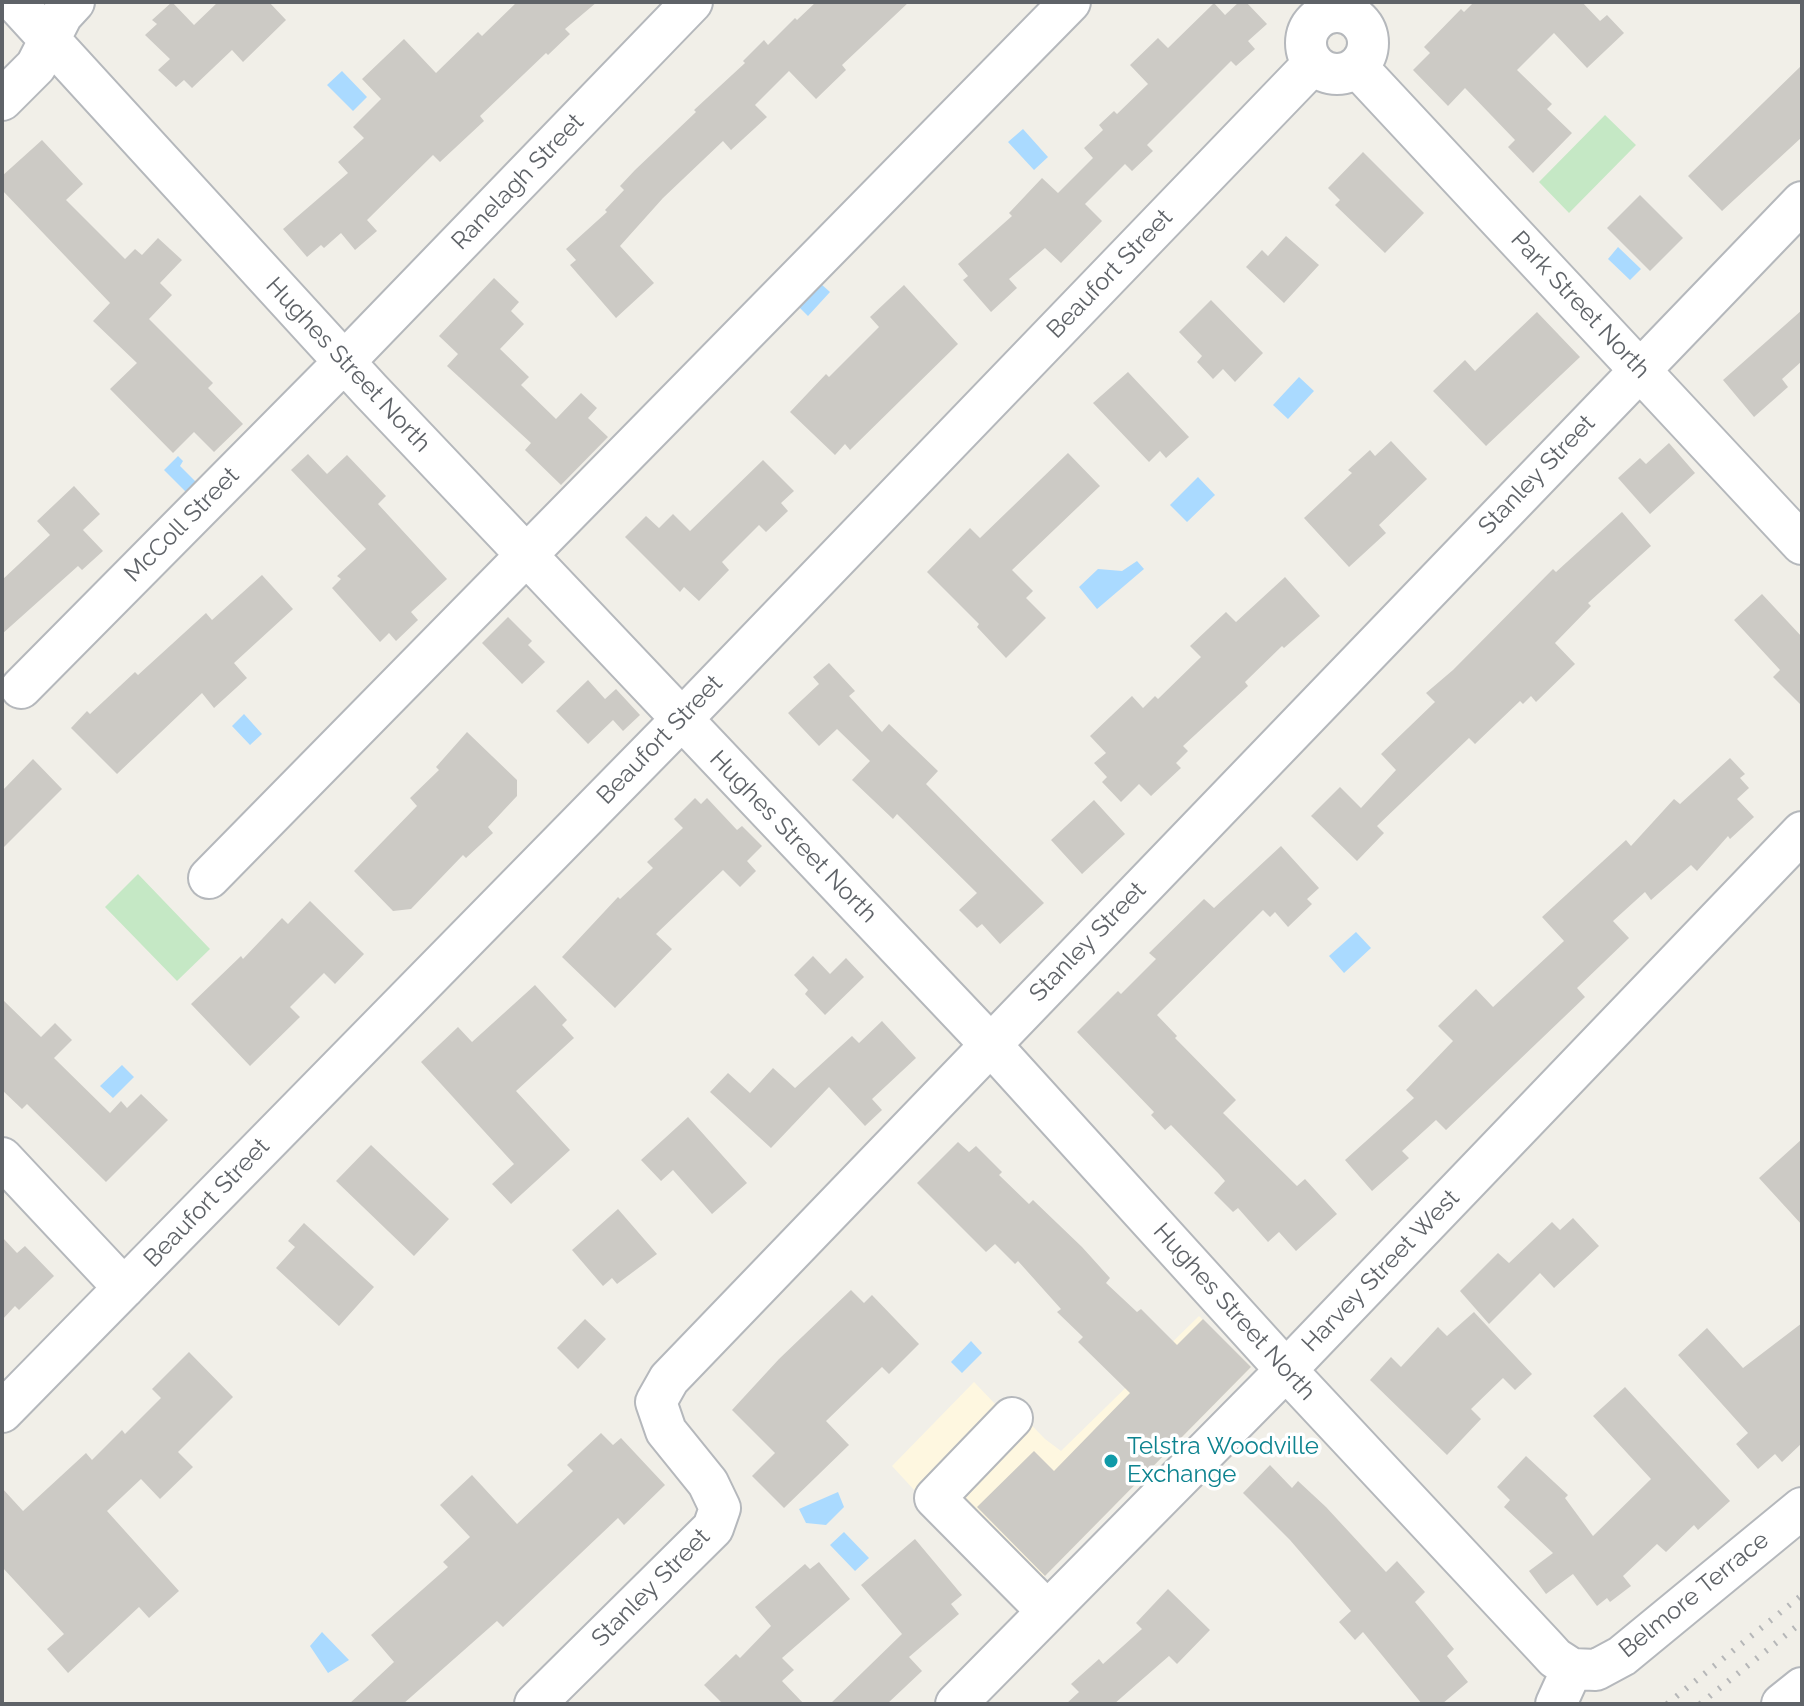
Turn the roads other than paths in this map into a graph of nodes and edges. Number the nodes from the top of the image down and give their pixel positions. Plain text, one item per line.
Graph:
1 (15, 2) edge
2 (74, 2) edge
3 (692, 2) edge
4 (1070, 2) edge
5 (1307, 11) edge
6 (1368, 12) edge
7 (49, 40) junction
8 (1313, 64) junction
9 (1357, 67) junction
10 (2, 100) edge
11 (1802, 202) edge
12 (344, 362) junction
13 (1640, 368) junction
14 (1802, 544) edge
15 (526, 556) junction
16 (21, 688) dead end
17 (681, 720) junction
18 (1802, 832) edge
19 (209, 878) dead end
20 (990, 1044) junction
21 (2, 1158) edge
22 (124, 1288) junction
23 (1286, 1370) junction
24 (2, 1412) edge
25 (1012, 1418) dead end
26 (1802, 1508) edge
27 (1047, 1611) junction
28 (1564, 1686) edge
29 (1802, 1688) edge
30 (535, 1704) edge
31 (956, 1704) edge
32 (1782, 1704) edge

1 - 7 street, Hughes Street North
2 - 7 street
3 - 12 street, Ranelagh Street
4 - 15 street
5 - 6 street
5 - 8 street
6 - 9 street
7 - 10 street
7 - 12 street, Hughes Street North
8 - 9 street
8 - 17 street, Beaufort Street
9 - 13 street, Park Street North
11 - 13 street, Stanley Street
12 - 15 street, Hughes Street North
12 - 16 street, McColl Street
13 - 14 street, Park Street North
13 - 20 street, Stanley Street
15 - 17 street, Hughes Street North
15 - 19 street
17 - 20 street, Hughes Street North
17 - 22 street, Beaufort Street
18 - 23 street, Harvey Street West
20 - 23 street, Hughes Street North
20 - 30 street, Stanley Street
21 - 22 street
22 - 24 street, Beaufort Street
23 - 27 street, Harvey Street West
23 - 28 street, Hughes Street North
25 - 27 street
26 - 28 street, Belmore Terrace
27 - 31 street, Harvey Street West
29 - 32 street

